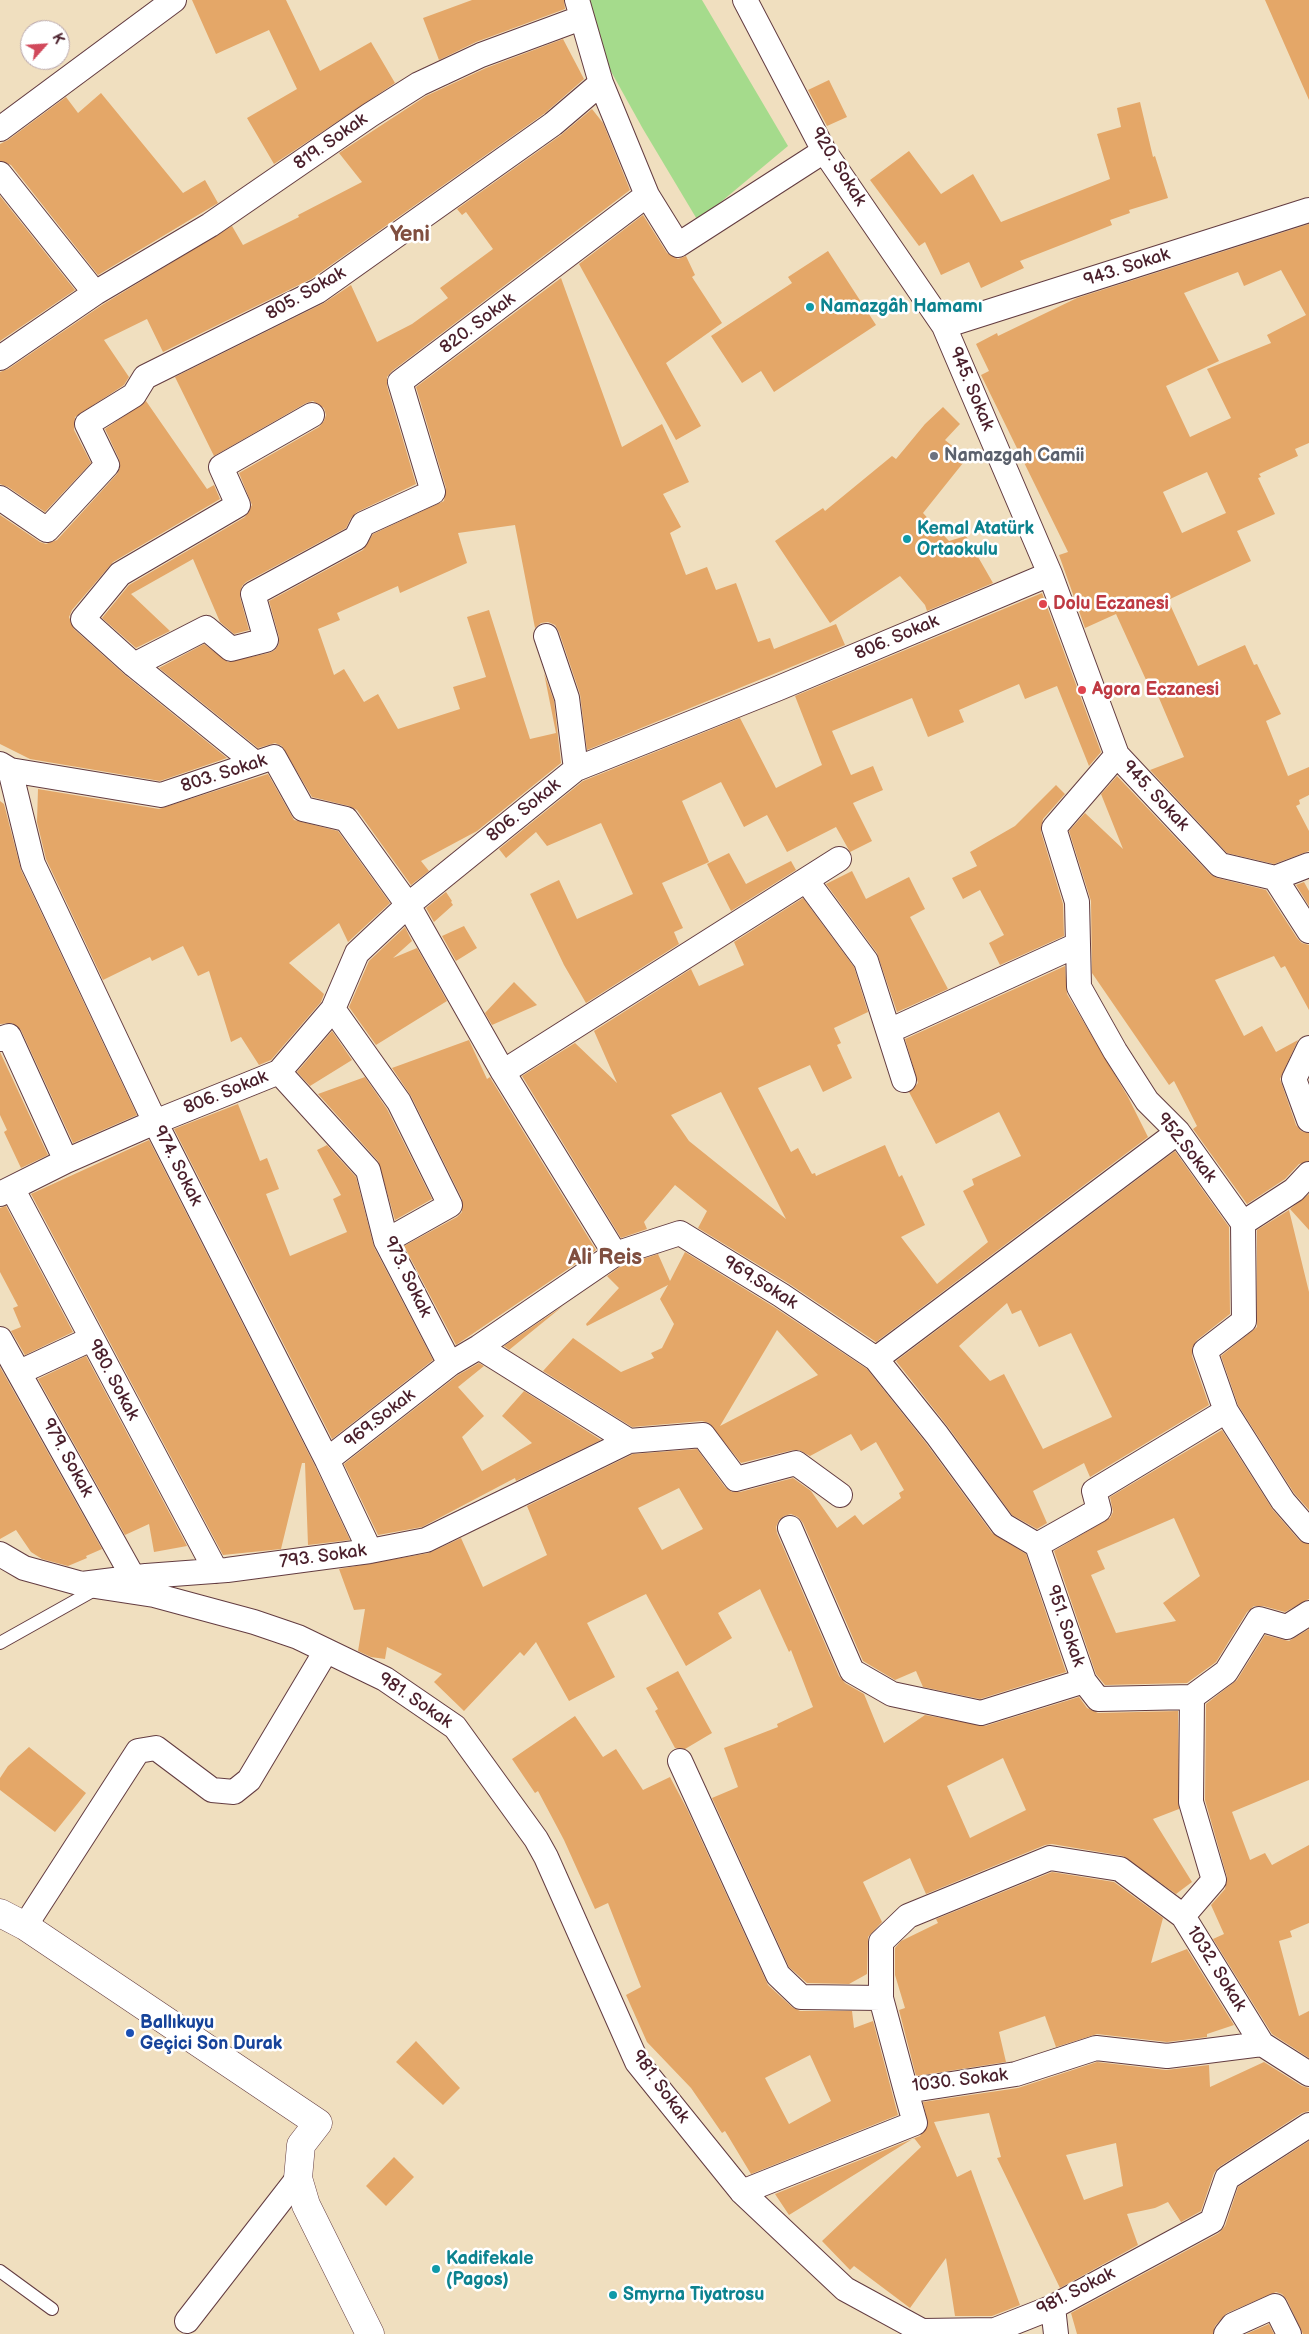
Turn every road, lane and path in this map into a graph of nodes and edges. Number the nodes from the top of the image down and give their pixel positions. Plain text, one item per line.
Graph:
1 (174, 0) edge
2 (745, 0) edge
3 (579, 9) edge
4 (601, 83) junction
5 (0, 129) edge
6 (824, 151) junction
7 (0, 174) edge
8 (647, 195) junction
9 (1309, 210) edge
10 (95, 293) junction
11 (944, 326) junction
12 (0, 358) edge
13 (312, 415) dead end
14 (0, 498) edge
15 (1050, 574) junction
16 (546, 636) dead end
17 (134, 664) junction
18 (1117, 755) junction
19 (254, 763) junction
20 (5, 767) edge
21 (576, 769) junction
22 (839, 859) dead end
23 (1309, 865) edge
24 (1275, 878) junction
25 (806, 880) junction
26 (408, 905) junction
27 (1309, 931) edge
28 (1077, 945) junction
29 (333, 1009) junction
30 (889, 1031) junction
31 (0, 1040) edge
32 (1309, 1048) edge
33 (279, 1072) junction
34 (503, 1072) junction
35 (904, 1080) dead end
36 (1309, 1120) edge
37 (155, 1122) junction
38 (1178, 1132) junction
39 (66, 1161) junction
40 (1304, 1188) edge
41 (6, 1191) edge
42 (1243, 1223) junction
43 (386, 1241) junction
44 (615, 1254) junction
45 (0, 1339) edge
46 (91, 1339) junction
47 (479, 1347) junction
48 (876, 1358) junction
49 (450, 1364) junction
50 (20, 1372) junction
51 (1226, 1411) junction
52 (629, 1441) junction
53 (328, 1460) junction
54 (840, 1495) dead end
55 (790, 1528) dead end
56 (1309, 1531) edge
57 (1037, 1545) junction
58 (370, 1551) junction
59 (0, 1554) edge
60 (216, 1571) junction
61 (133, 1577) junction
62 (91, 1585) junction
63 (1309, 1613) edge
64 (0, 1643) edge
65 (326, 1651) junction
66 (1084, 1681) junction
67 (1192, 1697) junction
68 (680, 1760) dead end
69 (0, 1913) edge
70 (1183, 1916) junction
71 (25, 1926) junction
72 (881, 1998) junction
73 (1262, 2044) junction
74 (1309, 2074) edge
75 (906, 2091) junction
76 (1309, 2125) edge
77 (298, 2178) junction
78 (742, 2192) junction
79 (0, 2271) edge
80 (1053, 2307) junction
81 (52, 2309) dead end
82 (187, 2321) dead end
83 (370, 2334) edge
84 (1056, 2334) edge
85 (1226, 2334) edge
86 (1289, 2334) edge

1 - 5 street
2 - 6 street, 920. Sokak
3 - 4 street
3 - 10 street, 819. Sokak
4 - 8 street
4 - 14 street, 805. Sokak
6 - 8 street
6 - 11 street, 920. Sokak
7 - 10 street
8 - 17 street, 820. Sokak
9 - 11 street, 943. Sokak
10 - 12 street, 819. Sokak
11 - 15 street, 945. Sokak
13 - 17 street
15 - 18 street, 945. Sokak
15 - 21 street, 806. Sokak
16 - 21 street, 806. Sokak
17 - 19 street
18 - 24 street, 945. Sokak
18 - 28 street, 952.Sokak
19 - 20 street, 803. Sokak
19 - 26 street, 803. Sokak
20 - 37 street, 974. Sokak
21 - 26 street, 806. Sokak
22 - 25 street
23 - 24 street
24 - 27 street
25 - 30 street
25 - 34 street
26 - 29 street, 806. Sokak
26 - 34 street
28 - 30 street
28 - 38 street, 952.Sokak
29 - 33 street, 806. Sokak
29 - 43 street
30 - 35 street
31 - 39 street
32 - 36 street
33 - 37 street, 806. Sokak
33 - 43 street, 973. Sokak
34 - 44 street
37 - 39 street, 806. Sokak
37 - 53 street, 974. Sokak
38 - 42 street, 952.Sokak
38 - 48 street
39 - 41 street, 806. Sokak
40 - 42 street
41 - 46 street, 980. Sokak
42 - 51 street
43 - 49 street, 973. Sokak
44 - 47 street, 969.Sokak
44 - 48 street, 969.Sokak
45 - 50 street, 979. Sokak
46 - 50 street
46 - 60 street, 980. Sokak
47 - 49 street, 969.Sokak
47 - 52 street
48 - 57 street
49 - 53 street, 969.Sokak
50 - 61 street, 979. Sokak
51 - 56 street
51 - 57 street
52 - 54 street
52 - 58 street, 793. Sokak
53 - 58 street, 974. Sokak
55 - 66 street
57 - 66 street, 951. Sokak
58 - 60 street, 793. Sokak
59 - 62 street, 793. Sokak
60 - 61 street, 793. Sokak
61 - 62 street, 793. Sokak
62 - 64 lane
62 - 65 street, 981. Sokak
63 - 67 street
65 - 71 street
65 - 78 street, 981. Sokak
66 - 67 street, 951. Sokak
67 - 70 street, 1032. Sokak
68 - 72 street
69 - 71 street
70 - 72 street, 1030. Sokak
70 - 73 street, 1032. Sokak
71 - 77 street
72 - 75 street, 1030. Sokak
73 - 74 street
73 - 75 street, 1030. Sokak
75 - 78 street
76 - 80 street, 981. Sokak
77 - 82 street
77 - 83 street
78 - 80 street, 981. Sokak
79 - 81 lane
80 - 84 street
85 - 86 street

